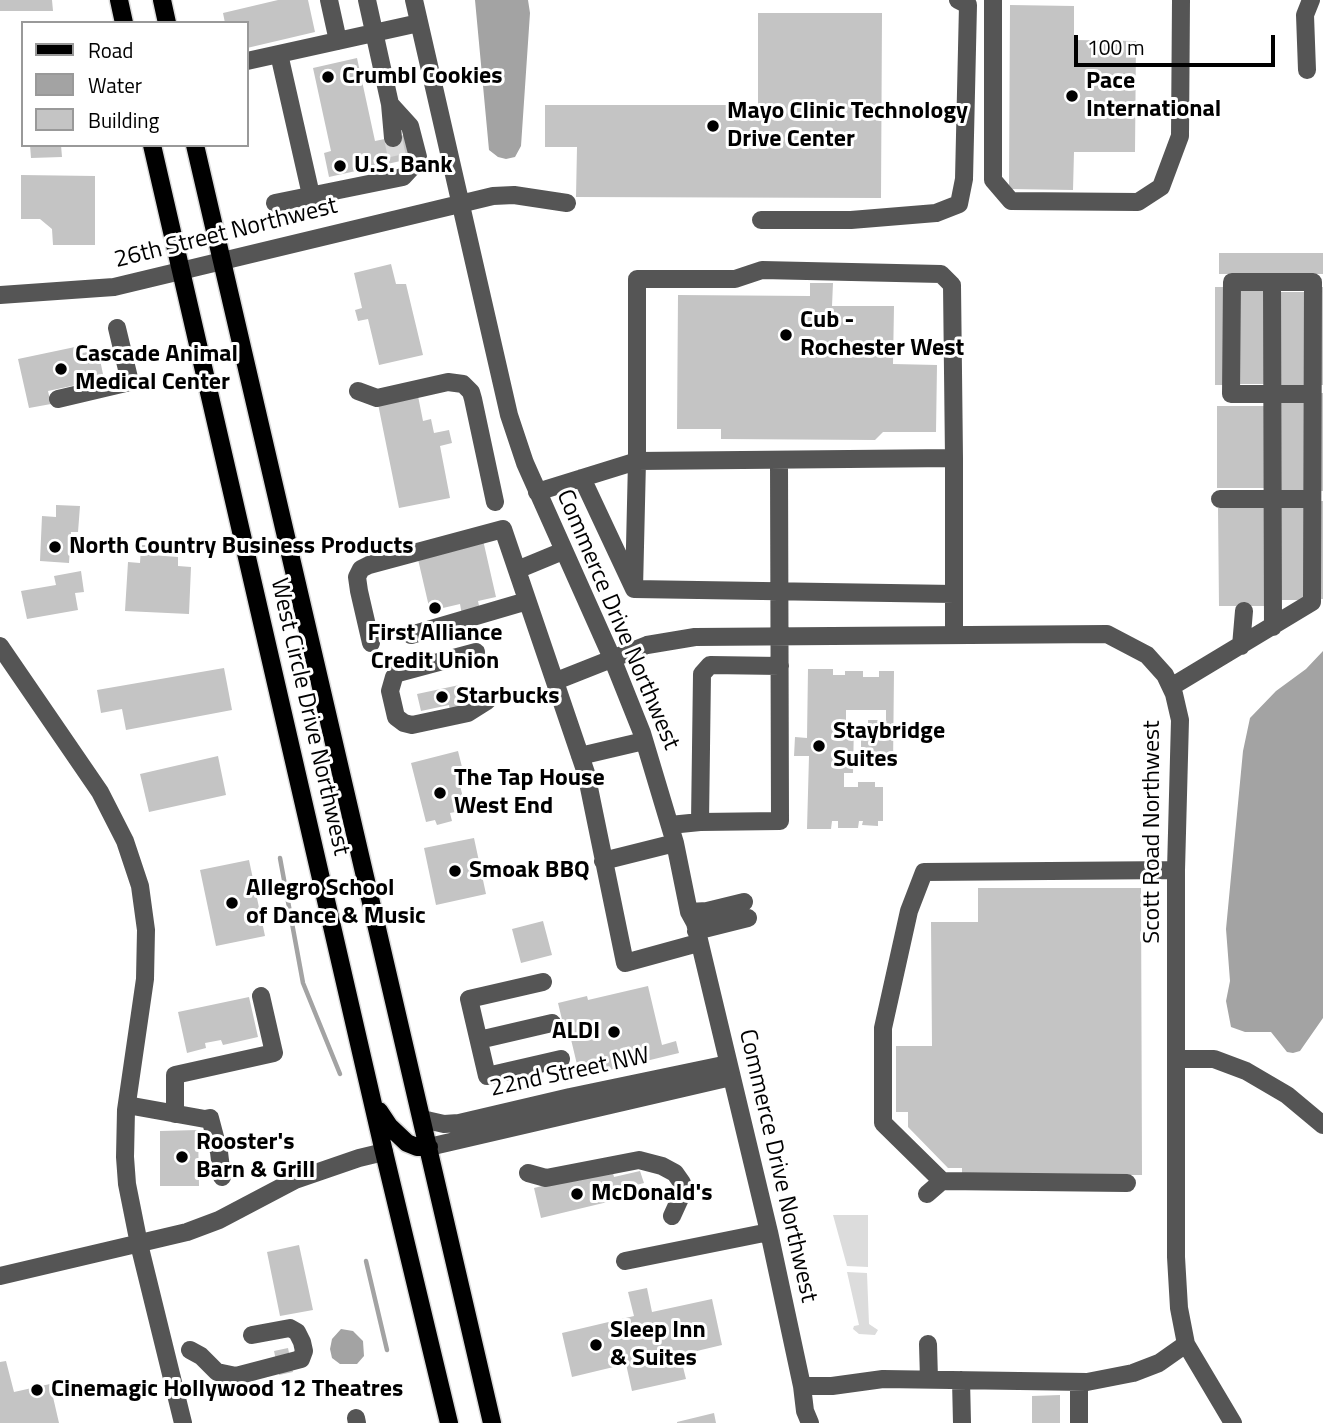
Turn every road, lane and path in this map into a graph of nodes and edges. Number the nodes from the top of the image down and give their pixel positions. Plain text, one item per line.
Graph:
1 (119, 0) edge
2 (162, 0) edge
3 (329, 0) edge
4 (367, 0) edge
5 (414, 0) edge
6 (958, 0) edge
7 (993, 0) edge
8 (1181, 0) edge
9 (1311, 0) edge
10 (124, 21) edge
11 (167, 21) edge
12 (419, 23) junction
13 (374, 33) junction
14 (338, 41) junction
15 (279, 54) junction
16 (248, 61) edge
17 (1307, 70) dead end
18 (390, 104) junction
19 (393, 138) tunnel mouth
20 (152, 147) edge
21 (195, 147) edge
22 (398, 162) tunnel mouth
23 (386, 181) junction
24 (311, 195) junction
25 (567, 203) dead end
26 (275, 204) dead end
27 (462, 205) junction
28 (761, 220) dead end
29 (222, 260) junction
30 (181, 271) junction
31 (1272, 282) junction
32 (0, 295) edge
33 (117, 328) dead end
34 (358, 391) dead end
35 (1272, 394) junction
36 (1312, 394) junction
37 (58, 399) dead end
38 (954, 458) junction
39 (779, 460) junction
40 (637, 461) junction
41 (582, 478) junction
42 (537, 492) junction
43 (1220, 499) dead end
44 (1272, 499) junction
45 (1312, 499) junction
46 (495, 502) dead end
47 (563, 551) junction
48 (517, 570) junction
49 (634, 589) junction
50 (779, 591) junction
51 (954, 594) junction
52 (527, 601) junction
53 (1244, 611) dead end
54 (1273, 627) junction
55 (411, 635) dead end
56 (954, 635) junction
57 (780, 636) junction
58 (371, 643) dead end
59 (0, 646) edge
60 (1241, 646) junction
61 (476, 652) dead end
62 (612, 657) junction
63 (780, 666) junction
64 (556, 681) junction
65 (1171, 687) junction
66 (487, 701) dead end
67 (644, 741) junction
68 (580, 756) junction
69 (700, 822) junction
70 (673, 834) junction
71 (603, 861) junction
72 (1177, 870) junction
73 (747, 911) dead end
74 (695, 927) junction
75 (543, 982) dead end
76 (261, 996) dead end
77 (552, 1023) dead end
78 (479, 1040) junction
79 (561, 1059) dead end
80 (1177, 1059) junction
81 (730, 1071) junction
82 (373, 1102) junction
83 (127, 1105) junction
84 (176, 1114) junction
85 (422, 1119) junction
86 (1323, 1125) edge
87 (429, 1147) junction
88 (384, 1152) junction
89 (528, 1173) dead end
90 (222, 1177) dead end
91 (942, 1181) junction
92 (1127, 1183) dead end
93 (927, 1194) dead end
94 (672, 1216) dead end
95 (769, 1232) junction
96 (139, 1244) junction
97 (625, 1261) dead end
98 (0, 1276) edge
99 (252, 1335) dead end
100 (928, 1344) dead end
101 (1186, 1344) junction
102 (190, 1350) dead end
103 (929, 1379) junction
104 (961, 1380) junction
105 (1079, 1382) junction
106 (802, 1386) junction
107 (183, 1423) edge
108 (449, 1423) edge
109 (492, 1423) edge
110 (810, 1423) edge
111 (962, 1423) edge
112 (1079, 1423) edge
113 (1233, 1423) edge

1 - 10 main road
2 - 11 main road
3 - 14 street
4 - 13 street
5 - 12 street, Commerce Drive Northwest
6 - 28 street
7 - 8 street
9 - 17 street
12 - 13 street
12 - 27 street, Commerce Drive Northwest
13 - 14 street
13 - 18 street
14 - 15 street
15 - 16 street
15 - 24 street
18 - 19 street
18 - 23 street
20 - 30 main road, West Circle Drive Northwest
21 - 29 main road, West Circle Drive Northwest
22 - 23 street
23 - 24 street
24 - 26 street
25 - 27 street, 26th Street Northwest
27 - 29 street, 26th Street Northwest
27 - 42 street, Commerce Drive Northwest
29 - 30 street, 26th Street Northwest
29 - 85 main road, West Circle Drive Northwest
30 - 32 street, 26th Street Northwest
30 - 82 main road, West Circle Drive Northwest
31 - 35 street
31 - 35 street
31 - 36 street
33 - 37 street
34 - 46 street
35 - 36 street
35 - 44 street
36 - 45 street
38 - 39 street
38 - 40 street
38 - 51 street
39 - 40 street
39 - 50 street
40 - 41 street
40 - 49 street
41 - 42 street
41 - 49 street
42 - 47 street, Commerce Drive Northwest
43 - 44 street
44 - 45 street
44 - 54 street
45 - 54 street
47 - 48 street
47 - 62 street, Commerce Drive Northwest
48 - 52 street
48 - 58 street
49 - 50 street
50 - 51 street
50 - 57 street
51 - 56 street
52 - 55 street
52 - 64 street
53 - 60 street
54 - 60 street
56 - 57 street, Scott Road Northwest
56 - 65 street, Scott Road Northwest
57 - 62 street, Scott Road Northwest
57 - 63 street
59 - 83 street
60 - 65 street
61 - 66 street
62 - 64 street, Scott Road Northwest
62 - 67 street, Commerce Drive Northwest
63 - 69 street
63 - 69 street
64 - 68 street
65 - 72 street, Scott Road Northwest
67 - 68 street
67 - 70 street, Commerce Drive Northwest
68 - 71 street
69 - 70 street
70 - 71 street
70 - 74 street, Commerce Drive Northwest
71 - 74 street
72 - 80 street, Scott Road Northwest
72 - 91 street
73 - 74 street
74 - 81 street, Commerce Drive Northwest
75 - 78 street
76 - 84 street
77 - 78 street
78 - 79 street
80 - 86 street
80 - 101 street, Scott Road Northwest
81 - 85 street, 22nd Street NW
81 - 87 street, 22nd Street NW
81 - 95 street, Commerce Drive Northwest
82 - 87 main road
82 - 88 main road, West Circle Drive Northwest
83 - 84 street
83 - 96 street
84 - 90 street
85 - 87 main road, West Circle Drive Northwest
87 - 109 main road, West Circle Drive Northwest
88 - 96 street
88 - 108 main road, West Circle Drive Northwest
89 - 94 street
91 - 92 street
91 - 93 street
95 - 97 street
95 - 106 street, Commerce Drive Northwest
96 - 98 street
96 - 107 street
99 - 102 street
100 - 103 street
101 - 105 street
101 - 113 street, Scott Road Northwest
103 - 104 street
103 - 106 street
104 - 105 street
104 - 111 street
105 - 112 street
106 - 110 street, Commerce Drive Northwest

